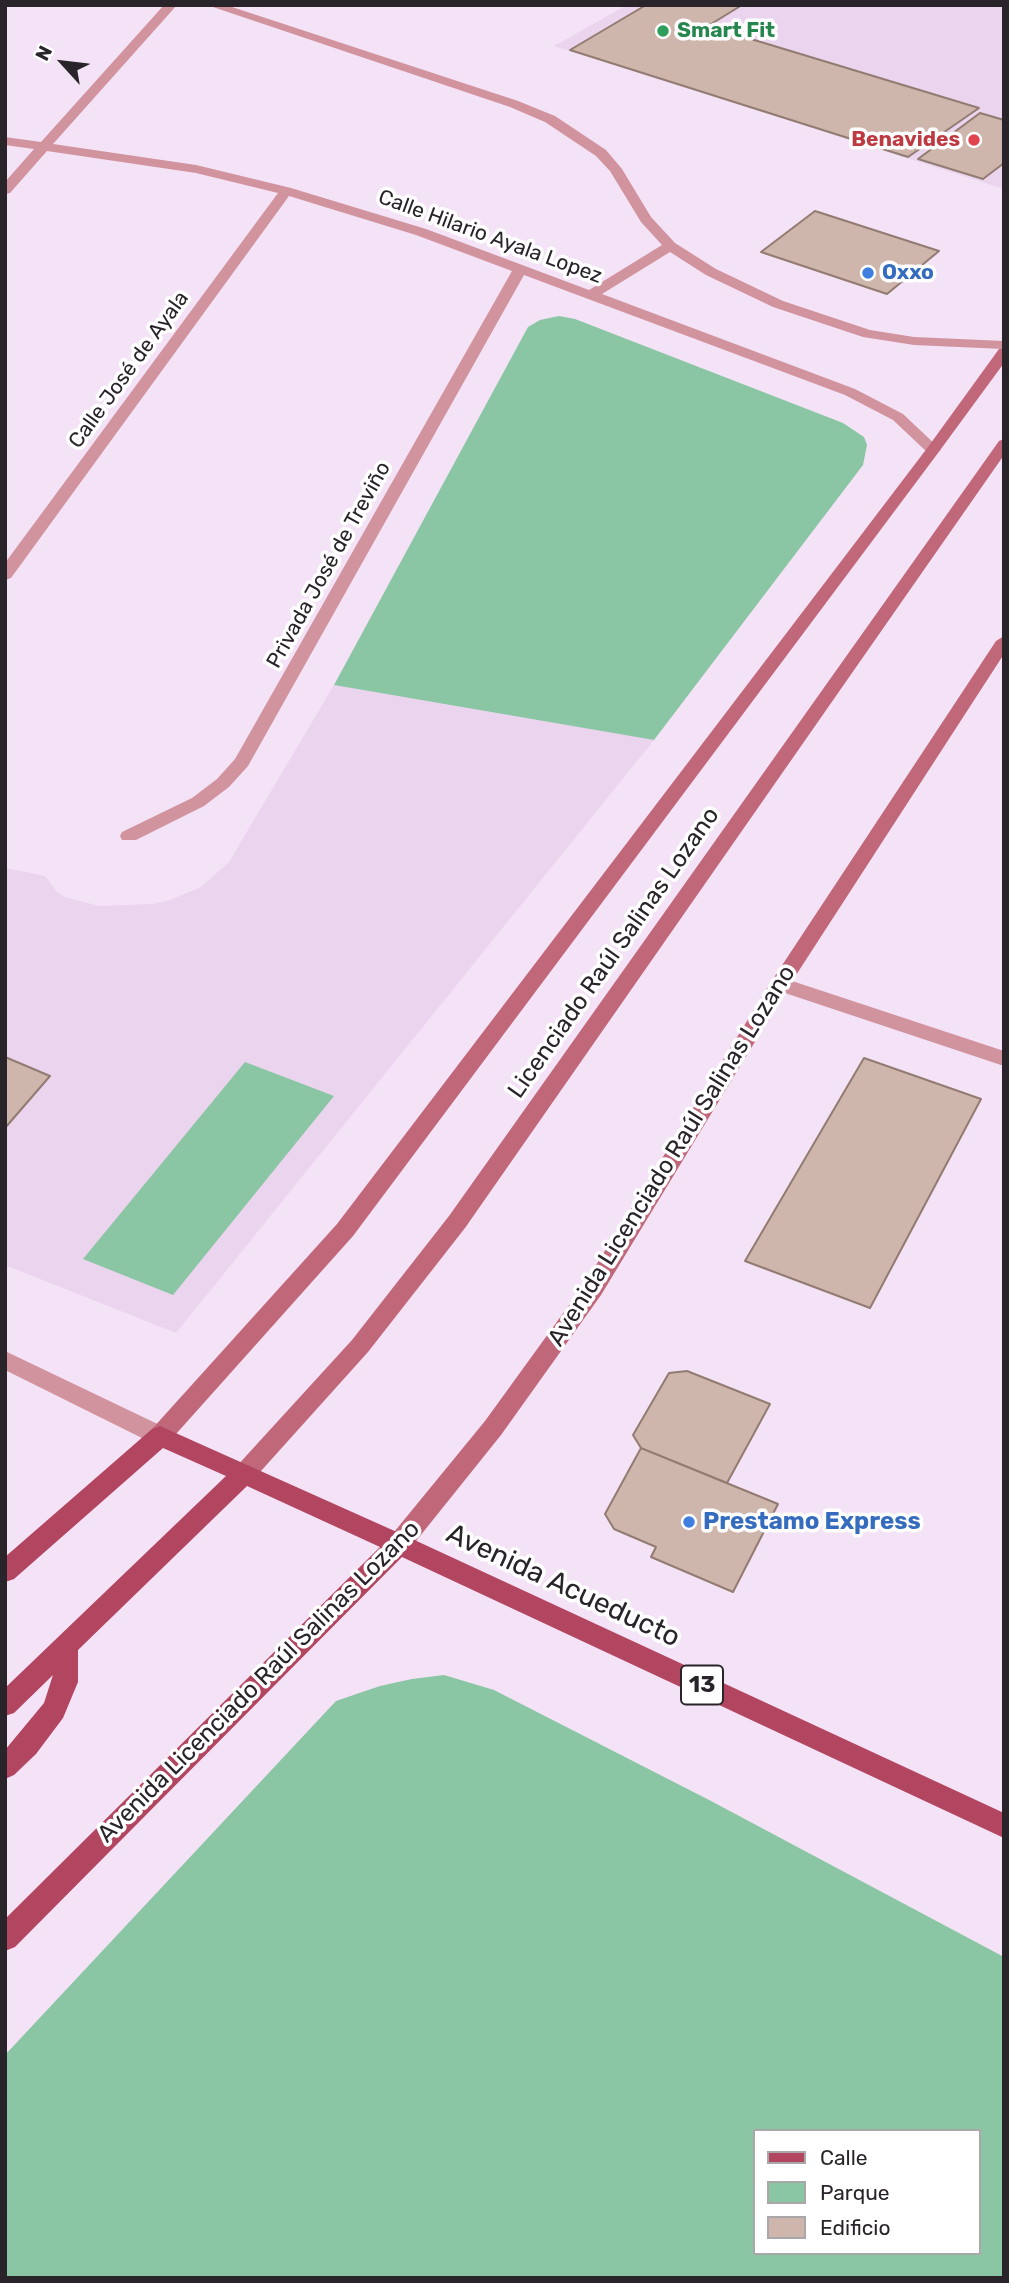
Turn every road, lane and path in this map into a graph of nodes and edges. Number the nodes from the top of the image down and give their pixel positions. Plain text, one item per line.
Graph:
1 (171, 5) edge
2 (213, 5) edge
3 (5, 141) edge
4 (45, 146) junction
5 (5, 190) edge
6 (286, 191) junction
7 (670, 246) junction
8 (520, 269) junction
9 (591, 295) junction
10 (1004, 345) edge
11 (1004, 352) edge
12 (1004, 444) edge
13 (933, 450) junction
14 (5, 575) edge
15 (1004, 641) edge
16 (129, 836) dead end
17 (780, 984) junction
18 (1004, 1059) edge
19 (5, 1360) edge
20 (160, 1436) junction
21 (244, 1474) junction
22 (399, 1544) junction
23 (5, 1572) edge
24 (66, 1648) junction
25 (5, 1705) edge
26 (5, 1768) edge
27 (1004, 1826) edge
28 (5, 1938) edge

1 - 4 street
2 - 7 street
3 - 4 street, Calle Hilario Ayala Lopez
4 - 5 street
4 - 6 street, Calle Hilario Ayala Lopez
6 - 8 street, Calle Hilario Ayala Lopez
6 - 14 street, Calle José de Ayala
7 - 9 street
7 - 10 street
8 - 9 street, Calle Hilario Ayala Lopez
8 - 16 street, Privada José de Treviño
9 - 13 street, Calle Hilario Ayala Lopez
11 - 13 main road
12 - 21 main road, Licenciado Raúl Salinas Lozano
13 - 20 main road
15 - 17 main road, Avenida Licenciado Raúl Salinas Lozano
17 - 18 street
17 - 22 main road, Avenida Licenciado Raúl Salinas Lozano
19 - 20 street
20 - 21 main road, Avenida Acueducto
20 - 23 main road
21 - 22 main road, Avenida Acueducto
21 - 24 main road
22 - 27 main road, Avenida Acueducto / 13
22 - 28 main road, Avenida Licenciado Raúl Salinas Lozano
24 - 25 main road
24 - 26 main road

